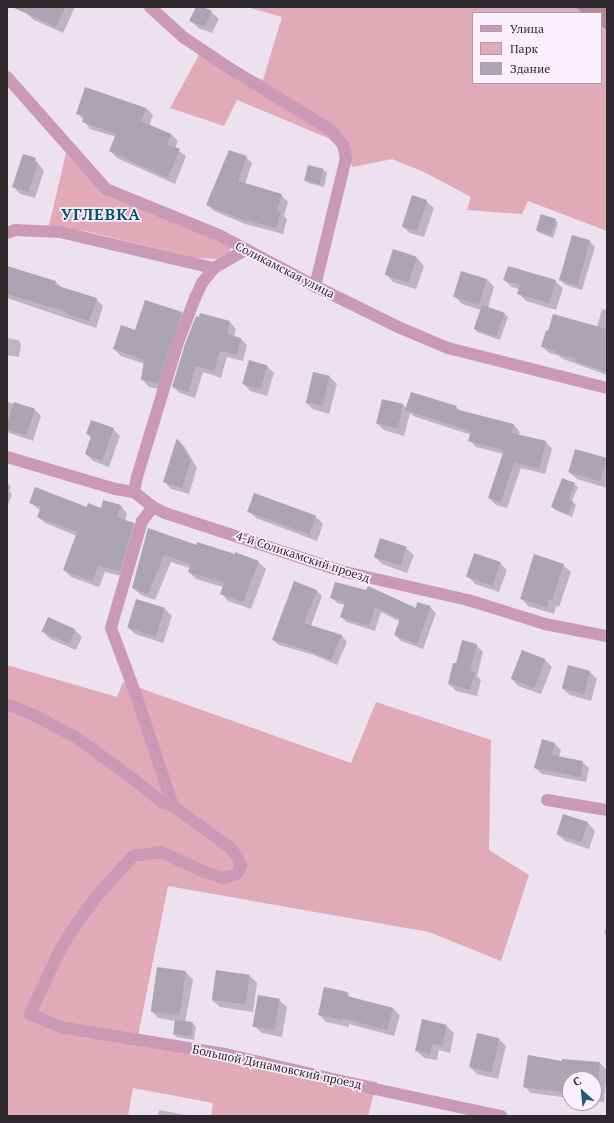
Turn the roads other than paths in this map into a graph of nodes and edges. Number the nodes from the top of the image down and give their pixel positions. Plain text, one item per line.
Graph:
1 (150, 7) edge
2 (7, 77) edge
3 (7, 233) edge
4 (245, 250) junction
5 (214, 268) junction
6 (315, 286) junction
7 (607, 388) edge
8 (7, 457) edge
9 (134, 492) junction
10 (153, 507) junction
11 (607, 636) edge
12 (7, 704) edge
13 (547, 800) dead end
14 (173, 806) junction
15 (607, 810) edge
16 (501, 1116) edge

1 - 6 street
2 - 4 street, Соликамская улица
3 - 5 street
4 - 5 street
4 - 6 street, Соликамская улица
5 - 9 street
6 - 7 street, Соликамская улица
8 - 9 street, 4-й Соликамский проезд
9 - 10 street, 4-й Соликамский проезд
10 - 11 street, 4-й Соликамский проезд
10 - 14 street
12 - 14 street
13 - 15 street
14 - 16 street, Большой Динамовский проезд

